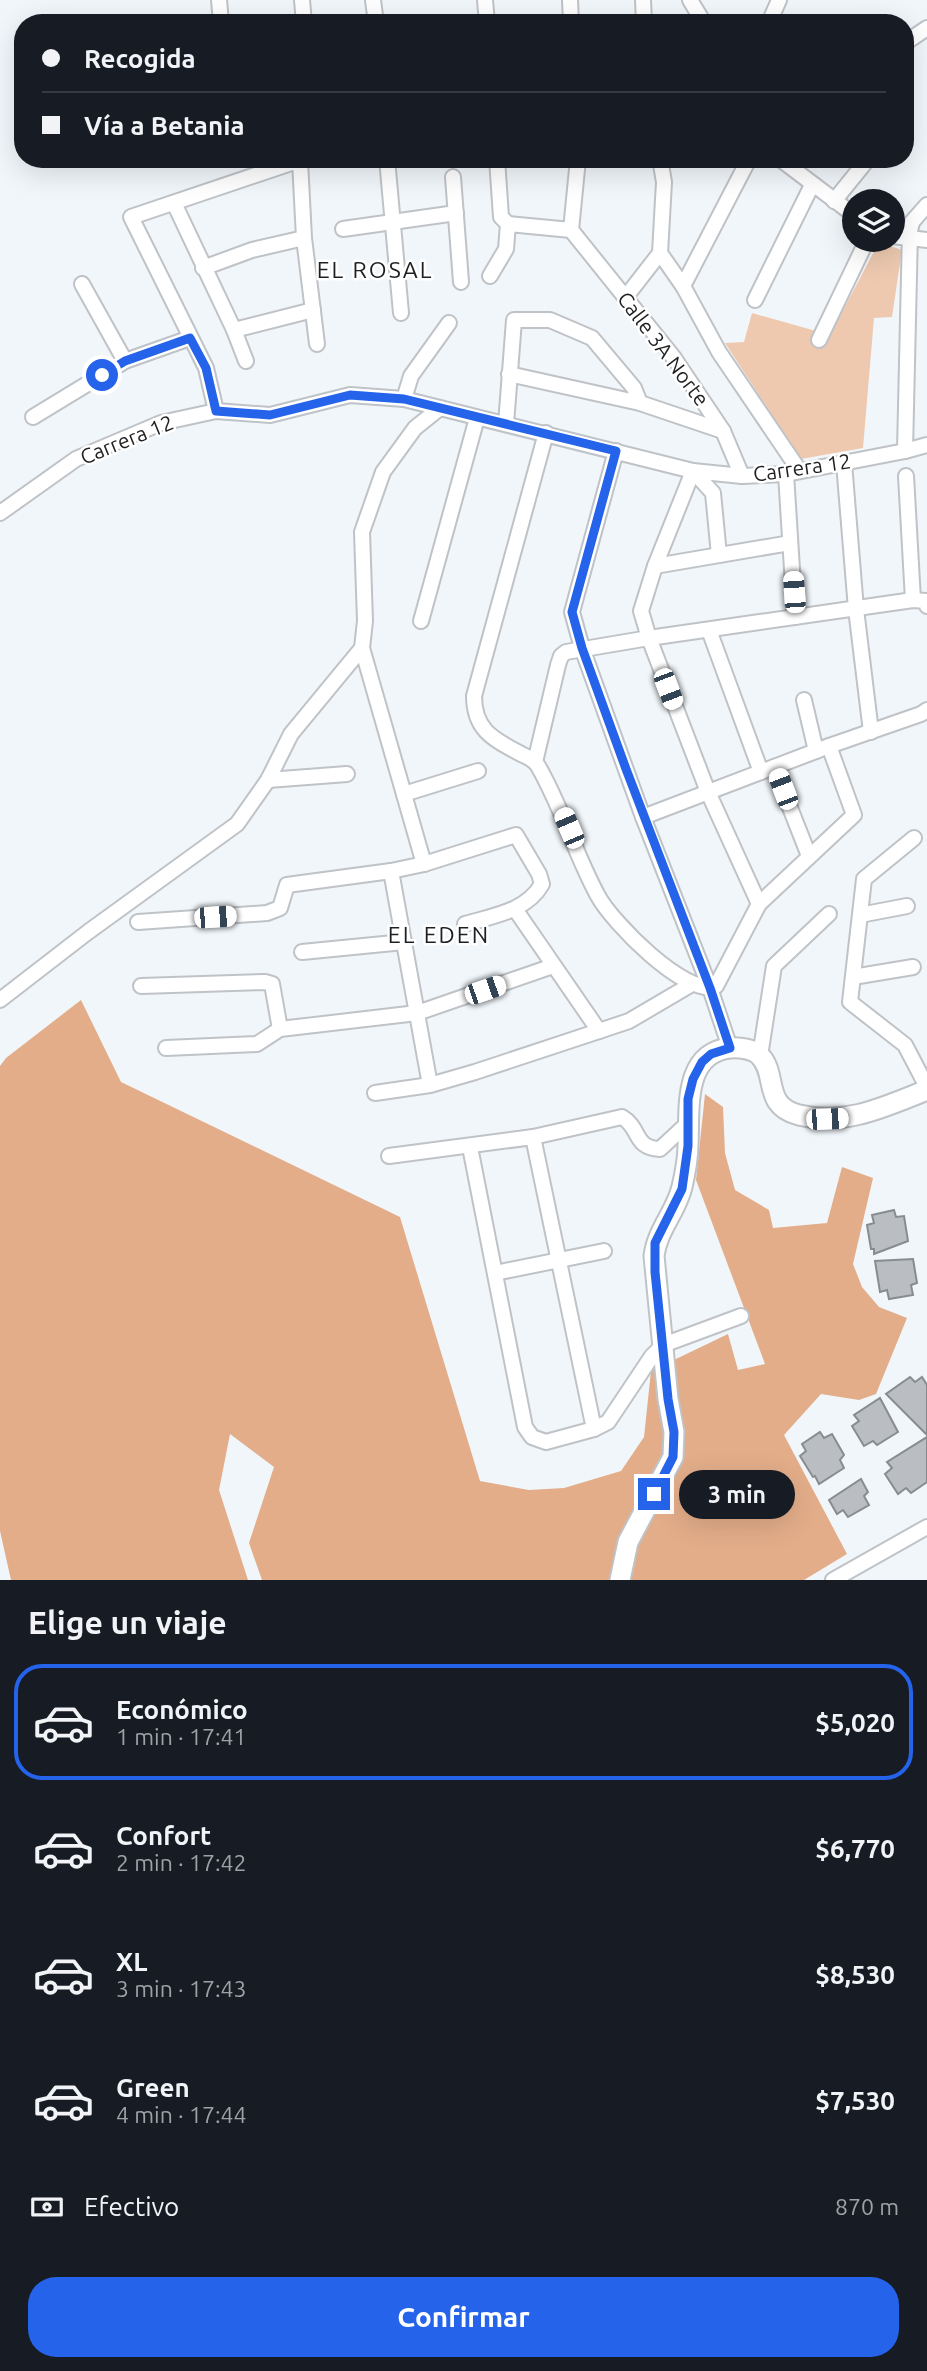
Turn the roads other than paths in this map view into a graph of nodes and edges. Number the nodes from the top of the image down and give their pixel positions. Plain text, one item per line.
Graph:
1 (278, 168) edge
2 (302, 168) edge
3 (388, 168) edge
4 (497, 168) edge
5 (577, 168) edge
6 (662, 168) edge
7 (744, 168) edge
8 (791, 168) edge
9 (861, 168) edge
10 (453, 177) dead end
11 (813, 185) junction
12 (834, 201) junction
13 (174, 203) junction
14 (927, 205) edge
15 (842, 207) edge
16 (456, 214) junction
17 (393, 222) junction
18 (508, 224) junction
19 (343, 229) dead end
20 (571, 230) junction
21 (304, 237) junction
22 (905, 238) edge
23 (910, 239) junction
24 (927, 240) edge
25 (861, 252) edge
26 (660, 253) junction
27 (203, 268) junction
28 (490, 276) dead end
29 (461, 282) dead end
30 (82, 284) dead end
31 (683, 286) junction
32 (625, 298) junction
33 (755, 300) dead end
34 (313, 310) junction
35 (401, 313) dead end
36 (449, 323) dead end
37 (234, 330) junction
38 (190, 338) junction
39 (819, 340) dead end
40 (317, 344) dead end
41 (125, 361) junction
42 (246, 361) dead end
43 (509, 374) junction
44 (404, 399) junction
45 (640, 402) junction
46 (440, 408) junction
47 (216, 411) junction
48 (33, 417) dead end
49 (477, 418) junction
50 (506, 424) junction
51 (723, 431) junction
52 (546, 433) junction
53 (927, 445) edge
54 (616, 451) junction
55 (905, 452) junction
56 (844, 463) junction
57 (693, 471) junction
58 (793, 472) junction
59 (742, 476) junction
60 (906, 476) dead end
61 (0, 513) edge
62 (790, 543) junction
63 (719, 555) junction
64 (655, 566) junction
65 (920, 603) edge
66 (856, 609) junction
67 (795, 617) junction
68 (421, 621) dead end
69 (709, 630) junction
70 (649, 638) junction
71 (362, 648) junction
72 (582, 648) junction
73 (804, 700) dead end
74 (927, 710) edge
75 (871, 732) junction
76 (823, 748) junction
77 (536, 762) junction
78 (768, 769) junction
79 (478, 771) dead end
80 (346, 774) dead end
81 (268, 780) junction
82 (708, 792) junction
83 (404, 794) junction
84 (643, 817) junction
85 (914, 838) dead end
86 (809, 856) junction
87 (424, 864) junction
88 (391, 872) junction
89 (759, 904) junction
90 (907, 906) dead end
91 (515, 909) junction
92 (829, 914) dead end
93 (860, 915) junction
94 (138, 922) dead end
95 (465, 924) dead end
96 (404, 942) junction
97 (302, 952) dead end
98 (553, 966) junction
99 (913, 967) dead end
100 (853, 977) junction
101 (692, 984) junction
102 (141, 986) dead end
103 (710, 988) junction
104 (0, 1000) edge
105 (417, 1013) junction
106 (280, 1029) junction
107 (599, 1031) junction
108 (166, 1048) dead end
109 (730, 1048) junction
110 (760, 1056) junction
111 (430, 1085) junction
112 (927, 1089) edge
113 (375, 1093) dead end
114 (689, 1122) junction
115 (533, 1137) junction
116 (470, 1147) junction
117 (389, 1156) dead end
118 (604, 1251) dead end
119 (558, 1260) junction
120 (495, 1273) junction
121 (741, 1316) dead end
122 (663, 1345) junction
123 (594, 1429) junction
124 (927, 1527) edge
125 (620, 1580) edge
126 (833, 1580) edge

1 - 13 street
2 - 21 street
3 - 17 street
4 - 18 street
5 - 20 street
6 - 26 street
7 - 31 street
8 - 11 street
9 - 12 street
10 - 16 street
11 - 12 street
11 - 33 street
12 - 15 street
13 - 27 street
13 - 38 street
14 - 23 street
16 - 17 street
16 - 29 street
17 - 19 street
17 - 35 street
18 - 20 street
18 - 28 street
20 - 32 street, Calle 3A Norte
21 - 27 street
21 - 34 street
22 - 23 street
23 - 24 street
23 - 55 street
25 - 39 street
26 - 31 street
26 - 32 street
27 - 37 street
30 - 41 street
31 - 58 street
32 - 51 street, Calle 3A Norte
34 - 37 street
34 - 40 street
36 - 44 street
37 - 42 street
38 - 41 street
38 - 47 street
41 - 48 street
43 - 45 street
43 - 45 street
43 - 50 street
44 - 46 street, Carrera 12
44 - 47 street, Carrera 12
45 - 51 street
46 - 49 street, Carrera 12
46 - 71 street
47 - 61 street, Carrera 12
49 - 50 street, Carrera 12
49 - 68 street
50 - 52 street, Carrera 12
51 - 59 street, Calle 3A Norte
52 - 54 street, Carrera 12
52 - 77 street
53 - 55 street, Carrera 12
54 - 57 street, Carrera 12
54 - 72 street
55 - 56 street, Carrera 12
56 - 58 street, Carrera 12
56 - 66 street
57 - 59 street, Carrera 12
57 - 63 street
57 - 64 street
58 - 59 street, Carrera 12
58 - 62 street
60 - 65 street
62 - 63 street
62 - 67 street
63 - 64 street
64 - 70 street
65 - 66 street
66 - 67 street
66 - 75 street
67 - 69 street
69 - 70 street
69 - 78 street
70 - 72 street
70 - 82 street
71 - 81 street
71 - 83 street
72 - 77 street
72 - 84 street
73 - 76 street
74 - 75 street
75 - 76 street
76 - 78 street
76 - 86 street
77 - 101 street
78 - 82 street
78 - 86 street
79 - 83 street
80 - 81 street
81 - 104 street
82 - 84 street
82 - 89 street
83 - 87 street
84 - 103 street
85 - 93 street
86 - 89 street
87 - 88 street
87 - 91 street
88 - 94 street
88 - 96 street
89 - 103 street
90 - 93 street
91 - 95 street
91 - 98 street
92 - 110 street
93 - 100 street
96 - 97 street
96 - 105 street
98 - 105 street
98 - 107 street
99 - 100 street
100 - 112 street
101 - 103 street
101 - 107 street
102 - 106 street
103 - 109 street
105 - 106 street
105 - 111 street
106 - 108 street
107 - 111 street
109 - 110 street
109 - 114 street
110 - 112 street
111 - 113 street
114 - 115 street
114 - 122 street
115 - 116 street
115 - 119 street
116 - 117 street
116 - 120 street
118 - 119 street
119 - 120 street
119 - 123 street
120 - 123 street
121 - 122 street
122 - 123 street
122 - 125 street
124 - 126 street

